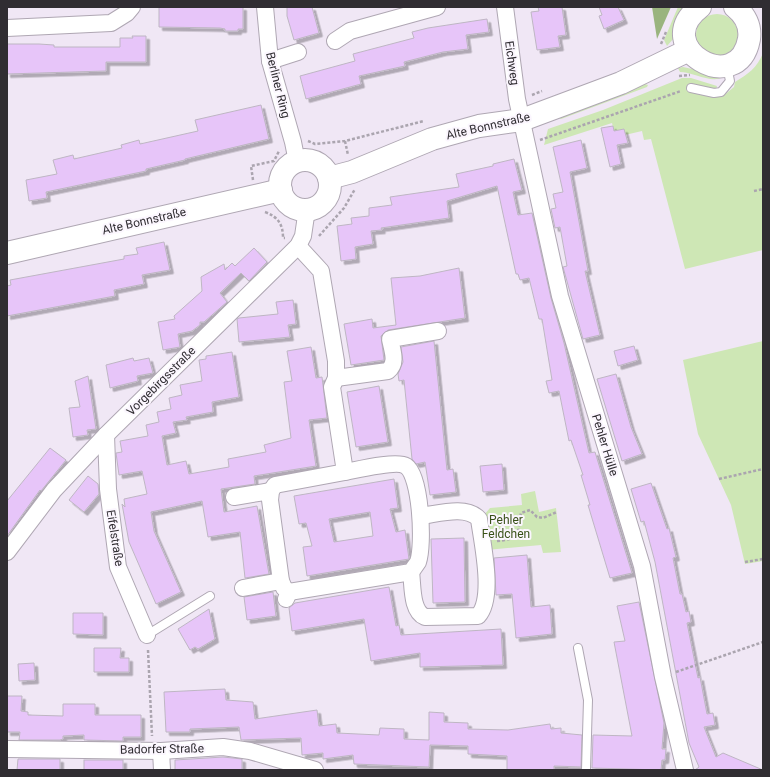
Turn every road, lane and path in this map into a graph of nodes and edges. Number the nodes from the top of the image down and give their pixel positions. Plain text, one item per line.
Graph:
1 (132, 7) edge
2 (265, 7) edge
3 (437, 7) edge
4 (505, 7) edge
5 (700, 7) edge
6 (748, 14) edge
7 (668, 26) dead end
8 (7, 28) edge
9 (335, 41) dead end
10 (660, 46) dead end
11 (689, 50) junction
12 (298, 52) dead end
13 (270, 61) junction
14 (727, 65) junction
15 (691, 88) joint
16 (522, 120) junction
17 (528, 145) junction
18 (297, 162) junction
19 (329, 178) junction
20 (763, 189) edge
21 (281, 190) junction
22 (754, 191) dead end
23 (307, 209) junction
24 (298, 246) junction
25 (7, 253) edge
26 (438, 331) dead end
27 (336, 378) junction
28 (106, 435) junction
29 (763, 469) edge
30 (344, 472) junction
31 (719, 479) dead end
32 (271, 491) junction
33 (234, 497) dead end
34 (557, 512) dead end
35 (421, 516) junction
36 (482, 543) junction
37 (7, 552) edge
38 (763, 559) edge
39 (745, 562) dead end
40 (411, 572) junction
41 (243, 588) dead end
42 (285, 591) junction
43 (210, 596) dead end
44 (147, 635) junction
45 (763, 642) edge
46 (578, 648) dead end
47 (663, 677) junction
48 (7, 749) edge
49 (161, 751) junction
50 (162, 770) edge
51 (315, 770) edge
52 (586, 770) edge
53 (685, 770) edge

1 - 8 street
2 - 13 street, Berliner Ring
3 - 9 street
4 - 16 street, Eichweg
5 - 11 main road
6 - 14 main road
7 - 10 path
11 - 14 main road
11 - 16 main road, Alte Bonnstraße
12 - 13 street
13 - 18 street, Berliner Ring
14 - 15 lane
15 - 17 path
16 - 17 street, Pehler Hülle
16 - 19 main road, Alte Bonnstraße
17 - 47 street, Pehler Hülle
18 - 19 main road
18 - 21 main road
19 - 23 main road
20 - 22 path
21 - 23 main road
21 - 25 main road, Alte Bonnstraße
23 - 24 street, Vorgebirgsstraße
24 - 27 street
24 - 28 street, Vorgebirgsstraße
26 - 27 street
27 - 30 street
28 - 37 street, Vorgebirgsstraße
28 - 44 street, Eifelstraße
29 - 31 path
30 - 32 street
30 - 35 street
32 - 33 street
32 - 42 street
34 - 36 path
35 - 36 street
35 - 40 street
36 - 40 street
38 - 39 path
40 - 42 street
41 - 42 street
43 - 44 lane
44 - 49 path
45 - 47 path
46 - 52 lane
47 - 53 street, Pehler Hülle
48 - 49 street, Badorfer Straße
49 - 50 street
49 - 51 street, Badorfer Straße

